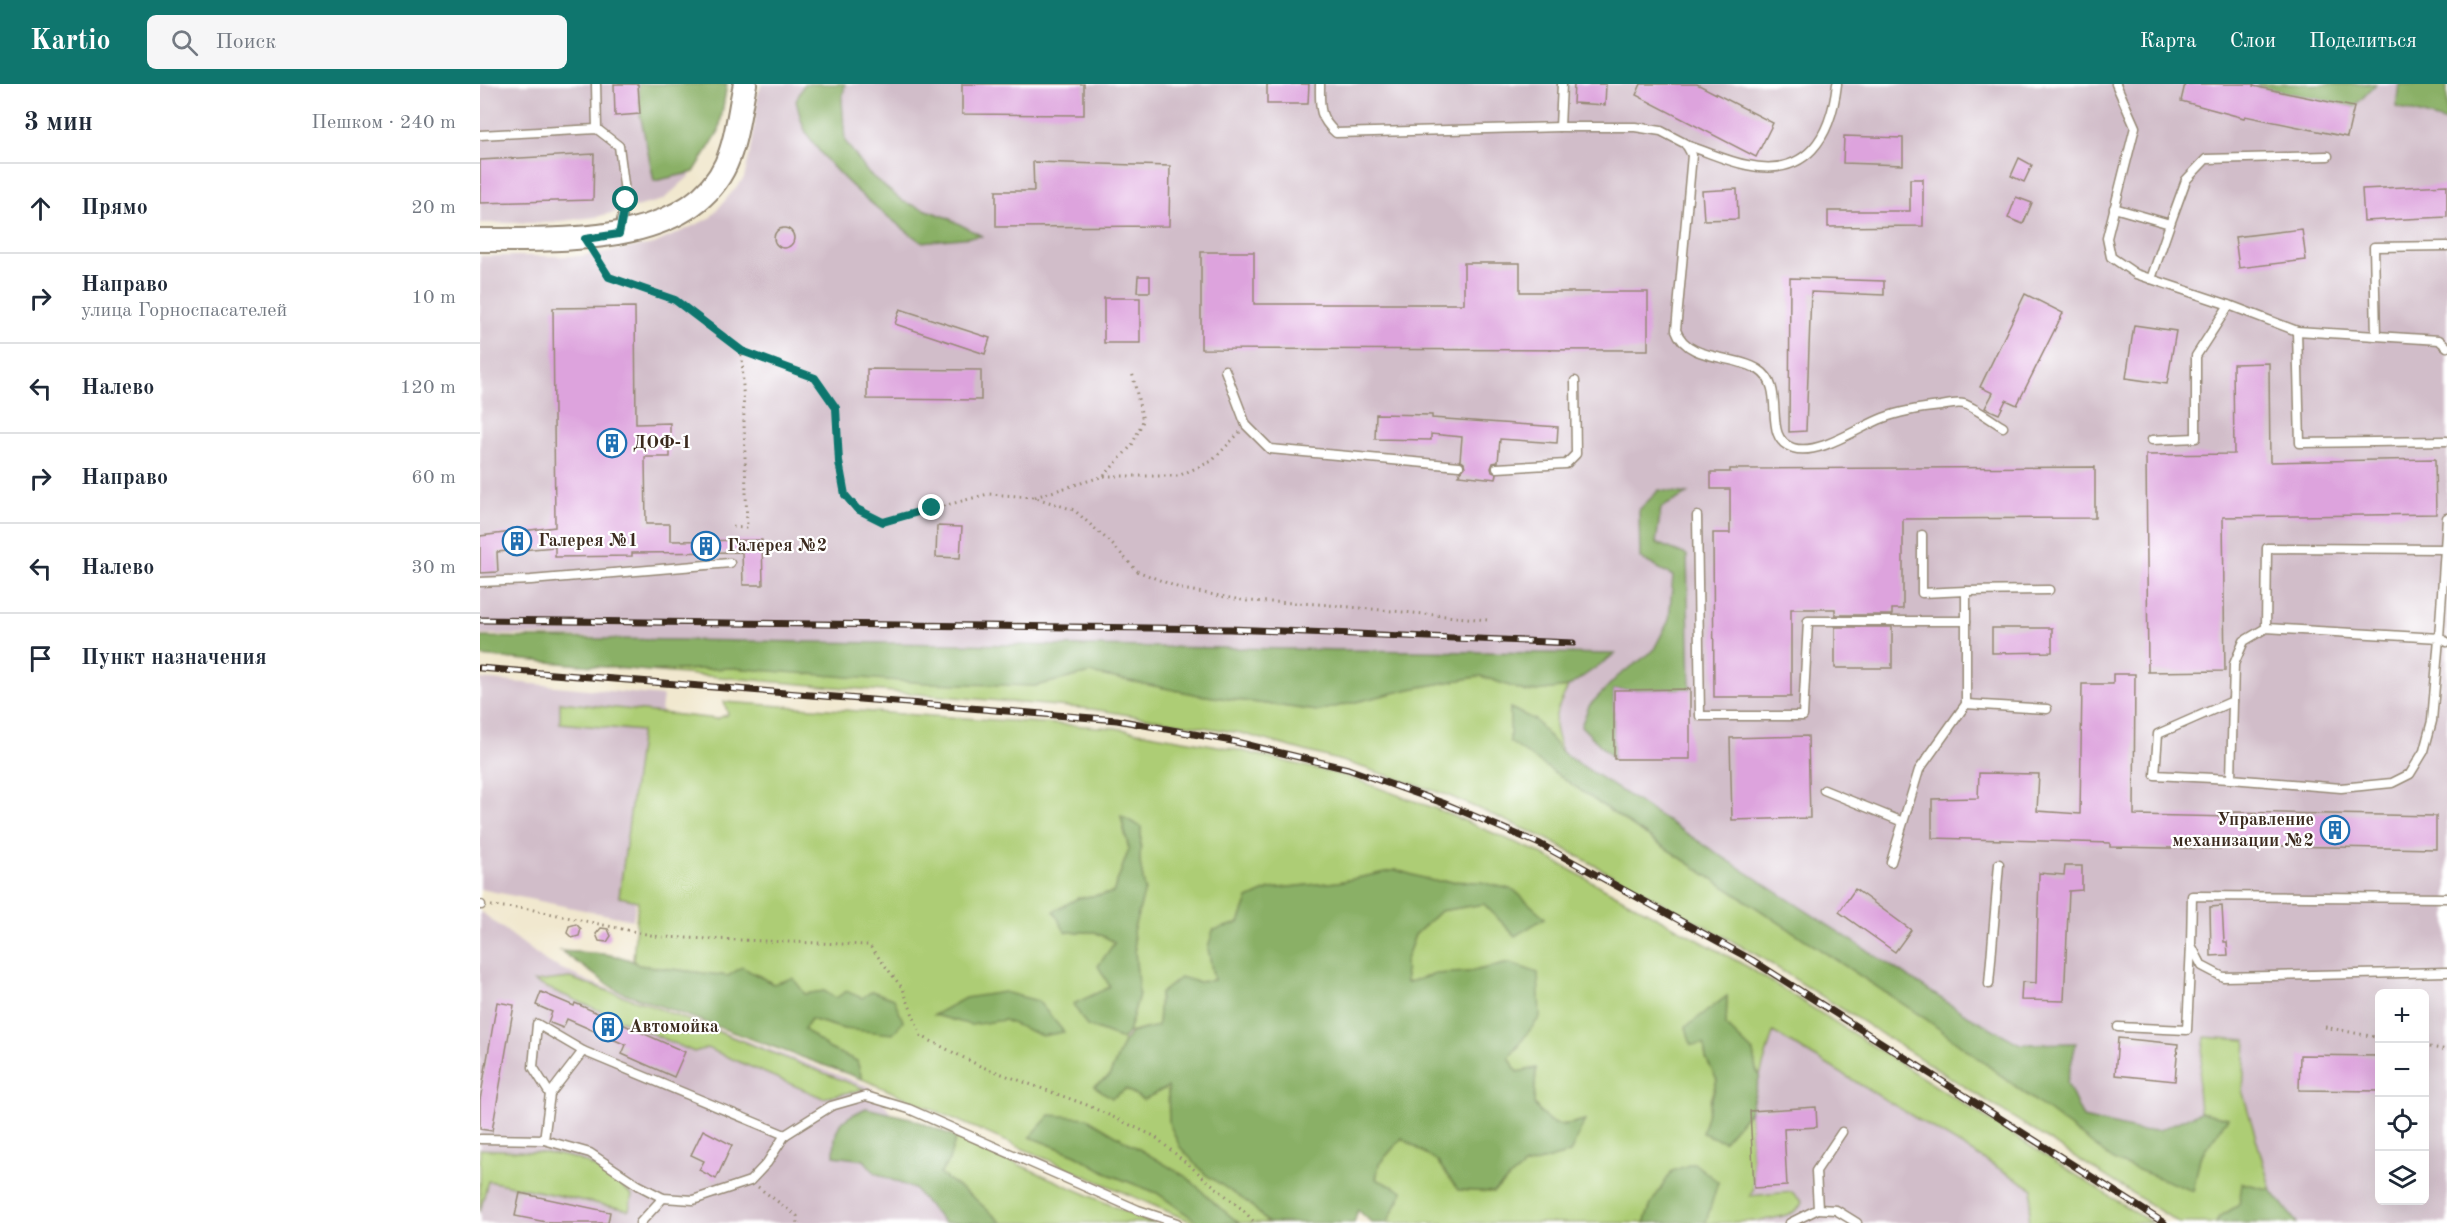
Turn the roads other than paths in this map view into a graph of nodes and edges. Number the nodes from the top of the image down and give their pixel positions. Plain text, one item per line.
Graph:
1 (596, 84) edge
2 (745, 84) edge
3 (1320, 84) edge
4 (1562, 84) edge
5 (1837, 84) edge
6 (2116, 84) edge
7 (1560, 127) junction
8 (597, 129) junction
9 (480, 135) edge
10 (1686, 144) junction
11 (2328, 156) dead end
12 (2114, 208) junction
13 (2170, 224) junction
14 (619, 234) junction
15 (480, 240) edge
16 (2447, 246) edge
17 (2151, 279) junction
18 (2229, 305) junction
19 (2297, 331) junction
20 (2376, 336) junction
21 (2447, 346) edge
22 (1225, 370) dead end
23 (1575, 381) dead end
24 (2003, 427) dead end
25 (2152, 440) dead end
26 (2447, 441) edge
27 (1459, 466) dead end
28 (1497, 468) dead end
29 (1697, 516) dead end
30 (2447, 518) edge
31 (1922, 535) dead end
32 (2445, 549) junction
33 (730, 563) dead end
34 (480, 582) edge
35 (2049, 590) dead end
36 (1966, 591) junction
37 (1966, 621) junction
38 (2266, 628) junction
39 (2443, 640) edge
40 (2233, 701) junction
41 (1966, 704) junction
42 (2047, 709) dead end
43 (2231, 779) junction
44 (1824, 790) dead end
45 (1903, 822) junction
46 (1891, 862) dead end
47 (1999, 864) dead end
48 (2447, 898) edge
49 (2191, 945) junction
50 (2447, 972) edge
51 (1989, 984) dead end
52 (2118, 1027) dead end
53 (583, 1051) junction
54 (550, 1094) junction
55 (1842, 1131) dead end
56 (785, 1136) junction
57 (480, 1139) edge
58 (544, 1140) junction
59 (663, 1198) junction
60 (1818, 1209) junction
61 (640, 1223) edge
62 (1177, 1223) edge
63 (1791, 1223) edge
64 (1857, 1223) edge

1 - 8 lane
2 - 14 street
3 - 7 lane
4 - 7 lane
5 - 10 lane
6 - 12 lane
7 - 10 lane
8 - 9 lane
8 - 14 lane
10 - 24 lane
11 - 13 lane
12 - 13 lane
12 - 17 lane
13 - 17 lane
14 - 15 street
16 - 20 lane
17 - 18 lane
18 - 19 lane
18 - 25 lane
19 - 20 lane
19 - 26 lane
20 - 21 lane
22 - 27 lane
23 - 28 lane
29 - 37 lane
30 - 32 lane
31 - 36 lane
32 - 38 lane
32 - 39 lane
33 - 34 lane
35 - 36 lane
36 - 37 lane
37 - 41 lane
38 - 39 lane
38 - 40 lane
39 - 43 lane
40 - 43 lane
40 - 43 lane
41 - 42 lane
41 - 45 lane
44 - 45 lane
45 - 46 lane
47 - 51 lane
48 - 49 lane
49 - 50 lane
49 - 52 lane
53 - 54 lane
53 - 54 lane
53 - 56 lane
54 - 58 lane
55 - 60 lane
56 - 59 lane
56 - 62 lane
57 - 58 lane
58 - 59 lane
59 - 61 lane
60 - 63 lane
60 - 64 lane

